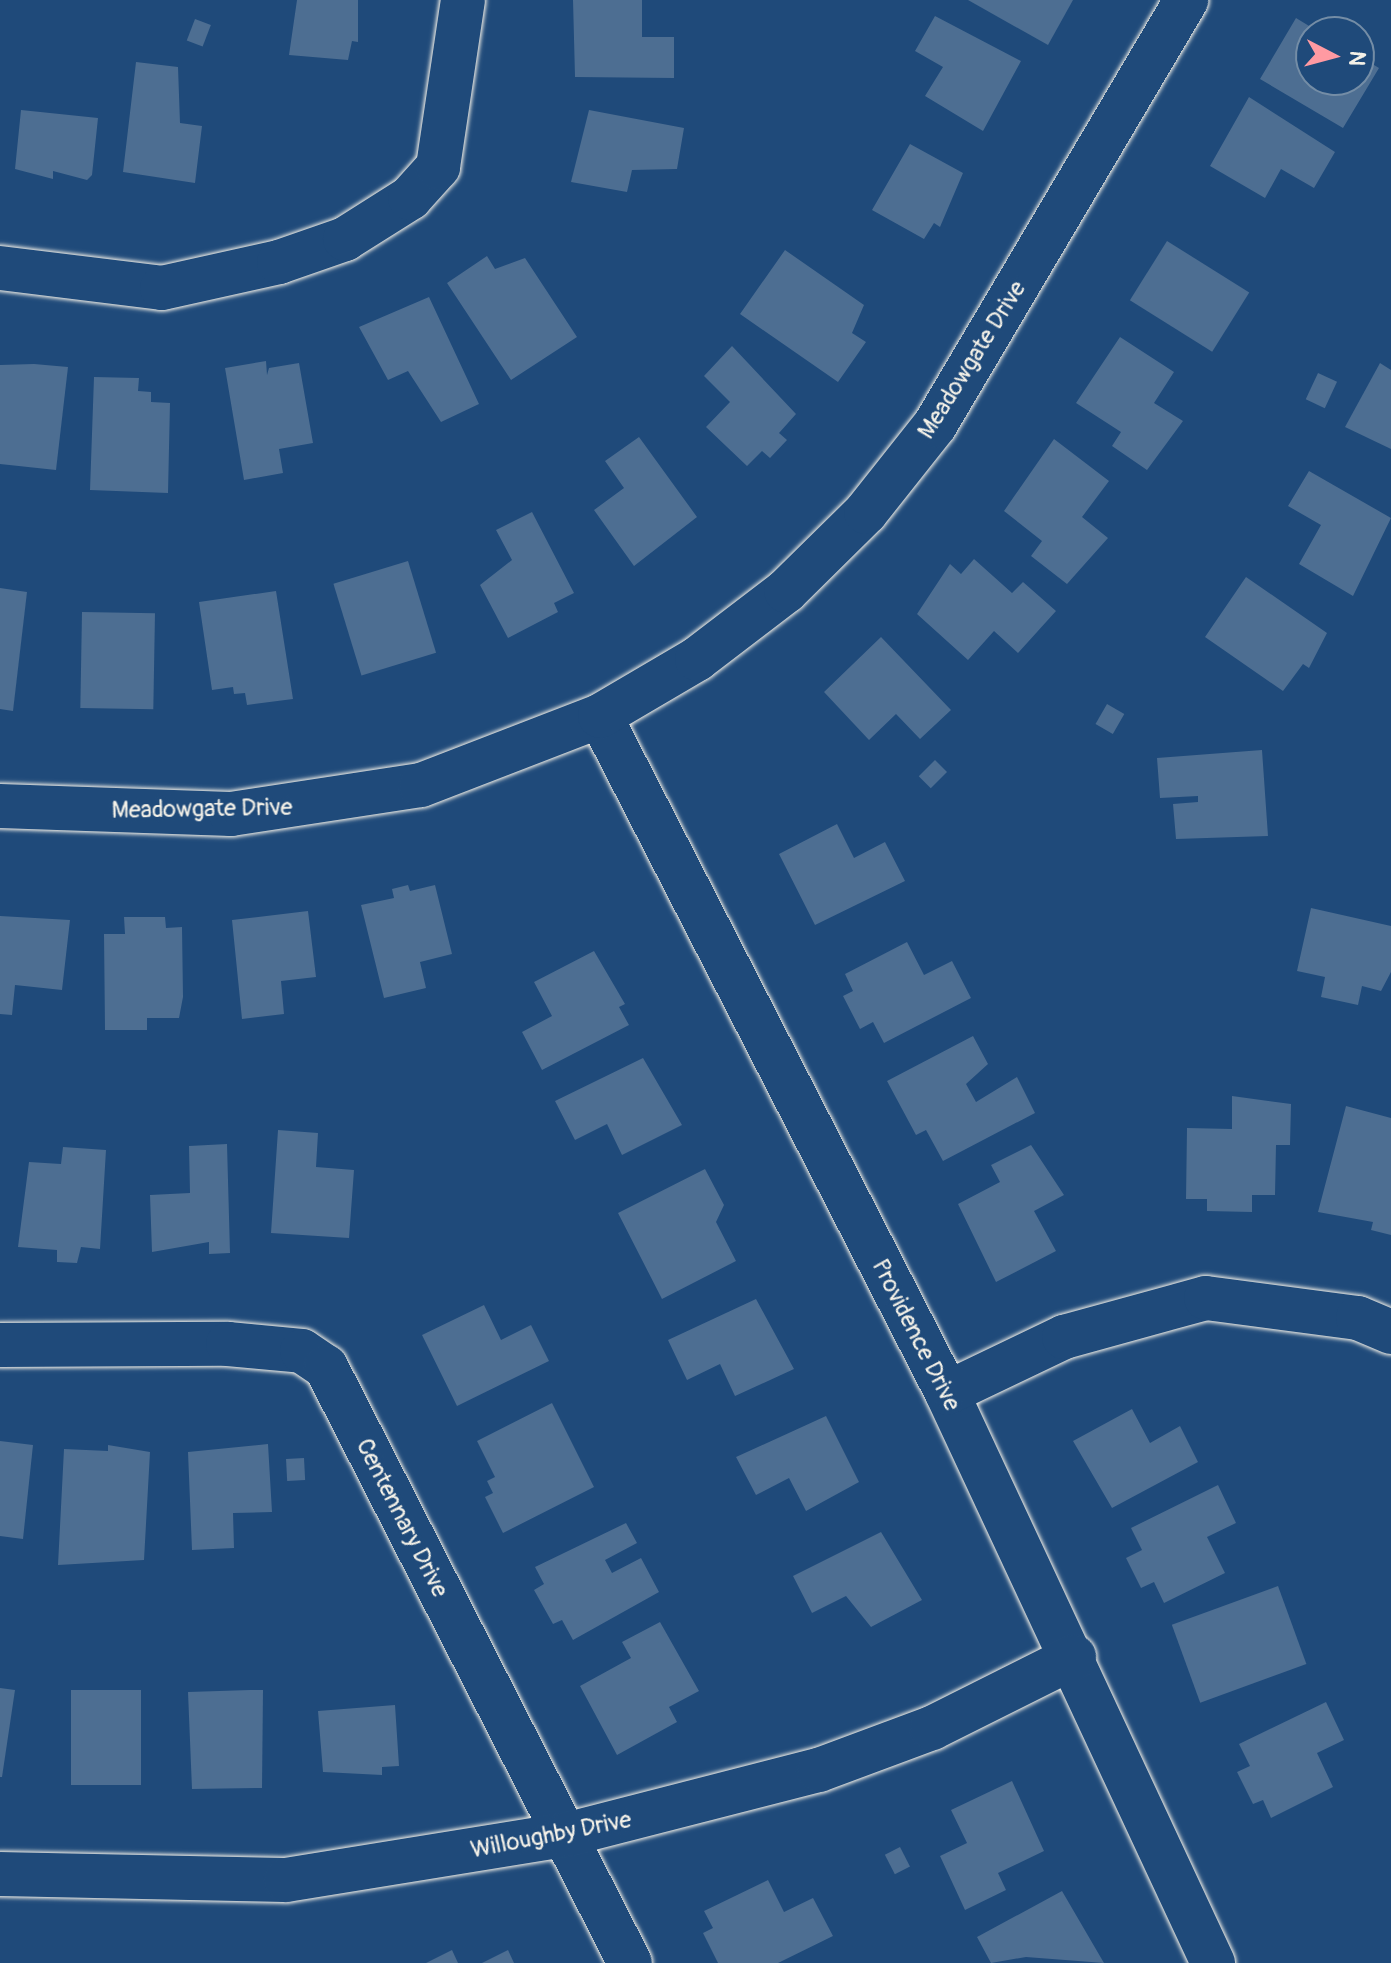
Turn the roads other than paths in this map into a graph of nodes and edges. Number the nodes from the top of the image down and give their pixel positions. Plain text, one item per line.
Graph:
1 (463, 0) edge
2 (1186, 0) edge
3 (0, 268) edge
4 (600, 716) junction
5 (0, 806) edge
6 (1391, 1332) edge
7 (0, 1345) edge
8 (947, 1393) junction
9 (1074, 1657) junction
10 (565, 1835) junction
11 (0, 1874) edge
12 (630, 1963) edge
13 (1213, 1963) edge

1 - 3 street
2 - 4 street, Meadowgate Drive
4 - 5 street, Meadowgate Drive
4 - 8 street, Providence Drive
6 - 8 street
7 - 10 street, Centennary Drive
8 - 9 street, Providence Drive
9 - 10 street, Willoughby Drive
9 - 13 street, Providence Drive
10 - 11 street, Willoughby Drive
10 - 12 street, Centennary Drive

